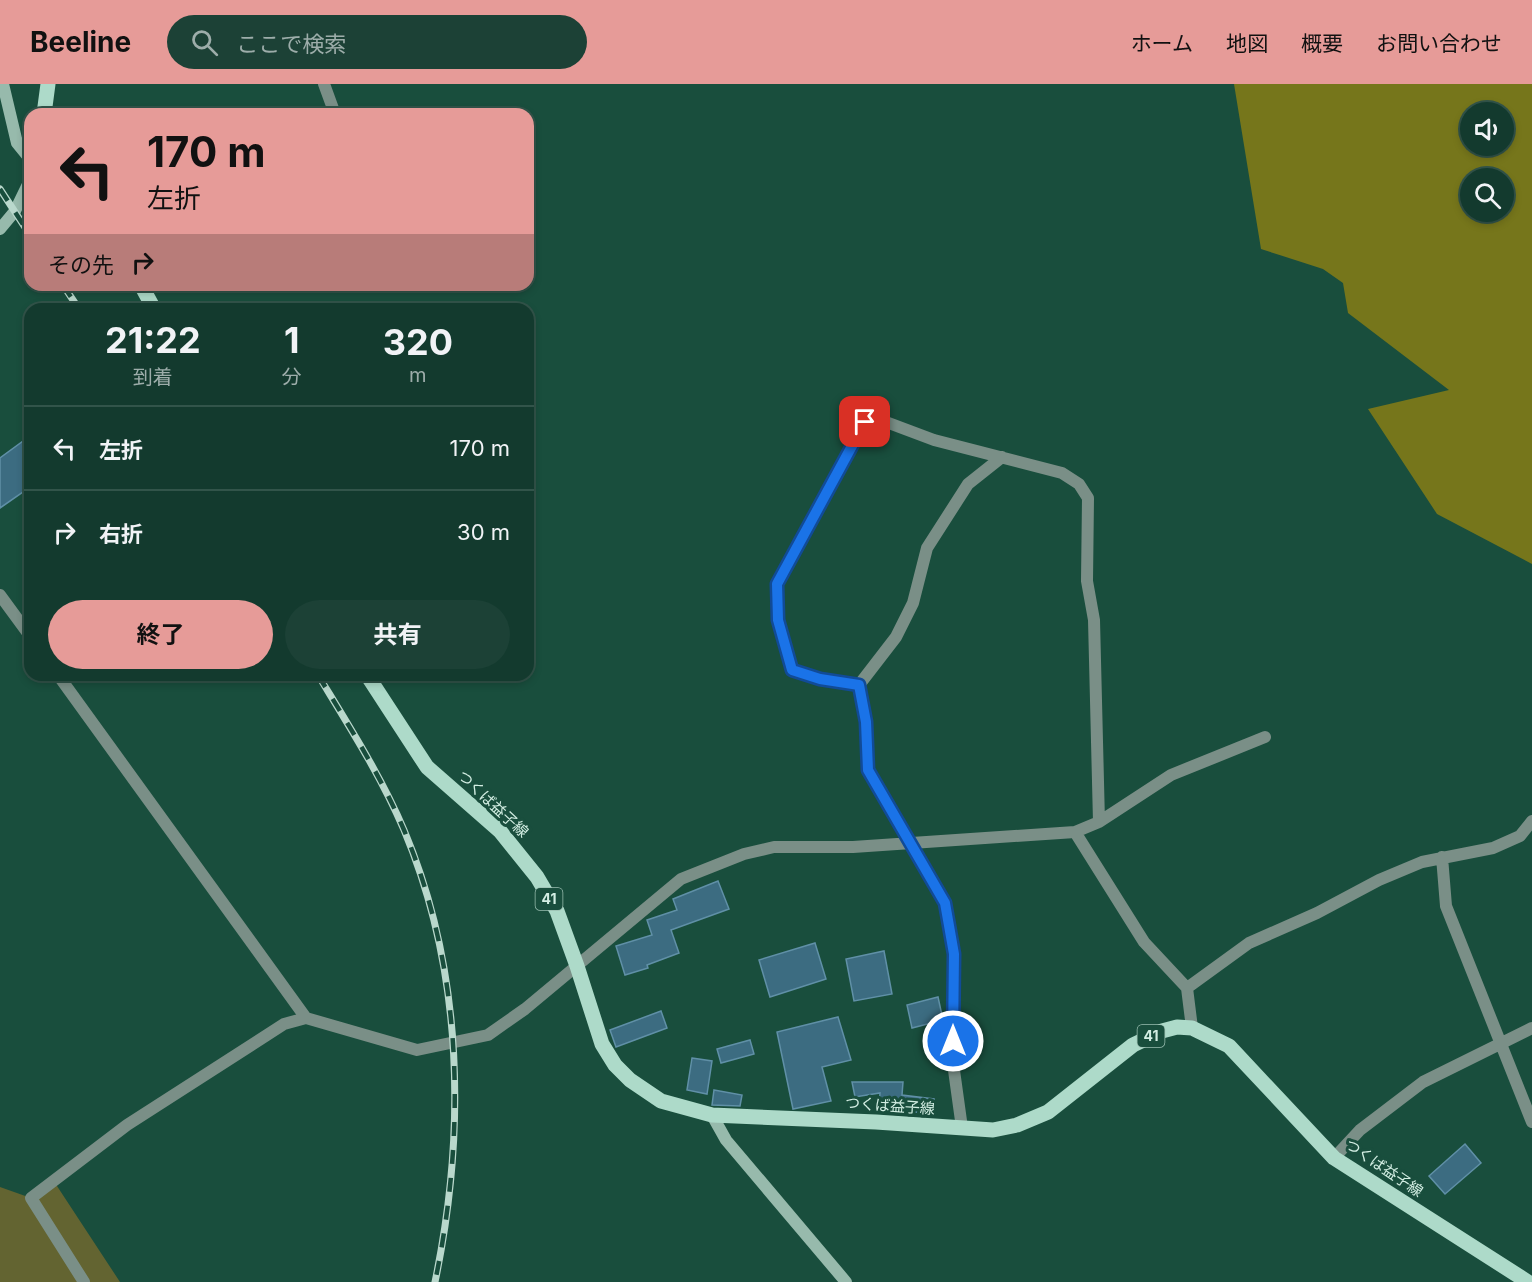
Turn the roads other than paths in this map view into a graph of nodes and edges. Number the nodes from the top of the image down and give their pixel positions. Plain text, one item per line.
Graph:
1 (3, 84) edge
2 (48, 84) edge
3 (324, 84) edge
4 (45, 108) edge
5 (333, 108) edge
6 (24, 152) edge
7 (24, 192) edge
8 (0, 229) edge
9 (1002, 457) junction
10 (0, 595) edge
11 (24, 628) edge
12 (62, 681) edge
13 (371, 681) edge
14 (859, 685) junction
15 (1265, 737) dead end
16 (1532, 821) edge
17 (1099, 822) junction
18 (1075, 832) junction
19 (908, 842) junction
20 (1442, 858) junction
21 (578, 966) junction
22 (1187, 988) junction
23 (306, 1018) junction
24 (1192, 1028) junction
25 (1532, 1028) edge
26 (1500, 1044) junction
27 (712, 1115) junction
28 (1532, 1122) edge
29 (962, 1128) junction
30 (1334, 1158) junction
31 (84, 1282) edge
32 (846, 1282) edge
33 (1528, 1282) edge

1 - 6 street
2 - 4 main road
3 - 5 street
7 - 8 street
9 - 14 street
9 - 14 street
9 - 17 street
10 - 11 street
12 - 23 street
13 - 21 main road, つくば益子線 / 41
14 - 19 street
15 - 17 street
16 - 20 street
17 - 18 street
18 - 19 street
18 - 22 street
19 - 21 street
19 - 29 street
20 - 22 street
20 - 26 street
21 - 23 street
21 - 27 main road, つくば益子線 / 41
22 - 24 street
23 - 31 street
24 - 29 main road, つくば益子線 / 41
24 - 30 main road, つくば益子線
25 - 26 street
26 - 28 street
26 - 30 street
27 - 29 main road, つくば益子線 / 41
27 - 32 street
30 - 33 main road, つくば益子線

